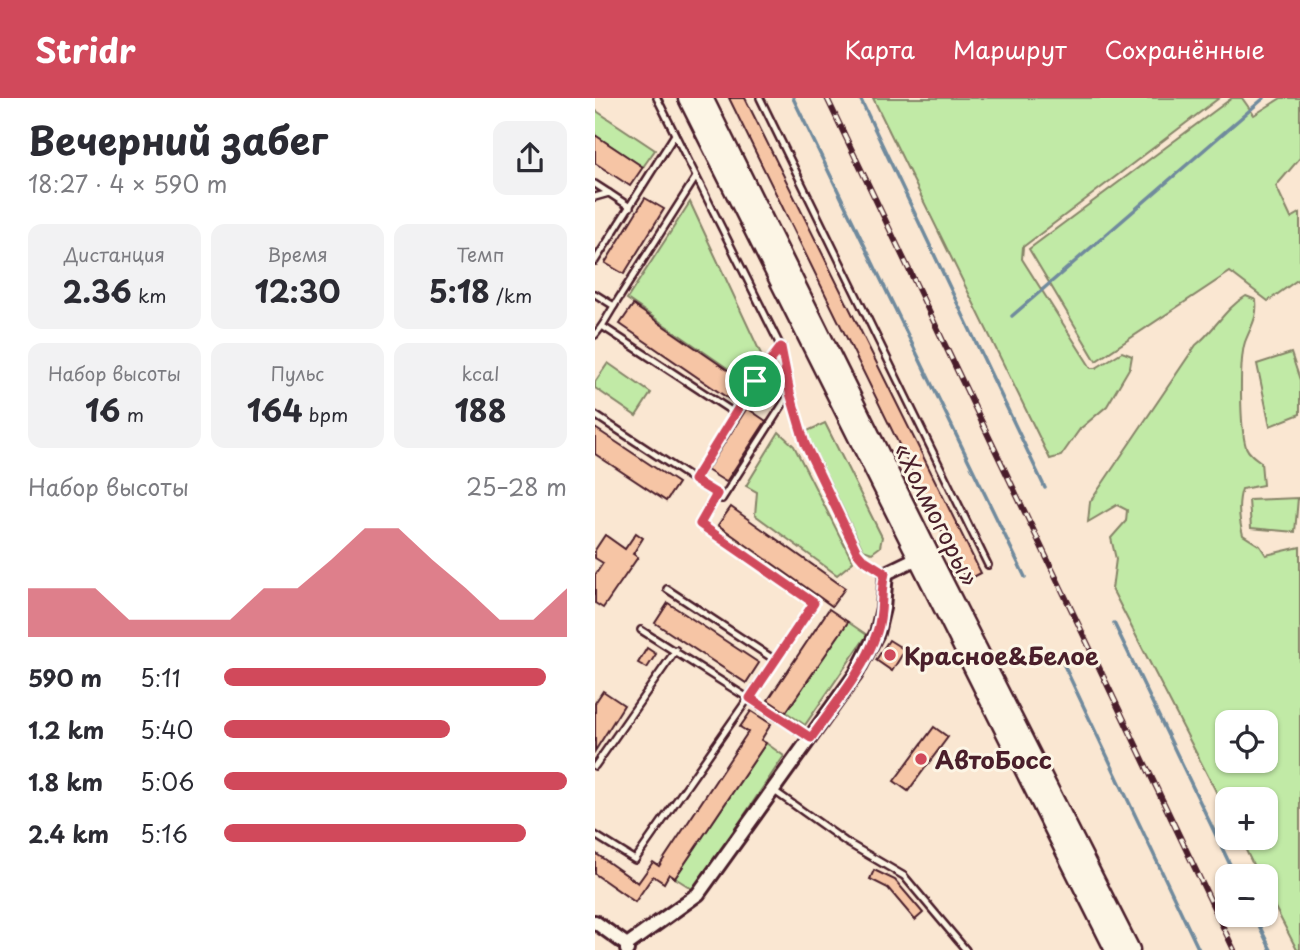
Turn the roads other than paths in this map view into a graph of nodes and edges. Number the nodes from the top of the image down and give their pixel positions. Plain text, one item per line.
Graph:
1 (657, 98) edge
2 (688, 98) edge
3 (703, 98) edge
4 (760, 98) edge
5 (674, 136) junction
6 (696, 177) junction
7 (595, 184) edge
8 (609, 193) junction
9 (595, 197) edge
10 (630, 208) junction
11 (595, 261) edge
12 (595, 294) edge
13 (614, 306) junction
14 (602, 326) junction
15 (595, 335) edge
16 (781, 347) junction
17 (790, 393) junction
18 (736, 414) junction
19 (595, 415) edge
20 (694, 480) junction
21 (717, 494) junction
22 (916, 558) junction
23 (988, 565) dead end
24 (885, 573) junction
25 (667, 589) dead end
26 (641, 630) dead end
27 (675, 650) junction
28 (775, 660) junction
29 (750, 698) junction
30 (811, 738) junction
31 (595, 766) edge
32 (773, 790) junction
33 (595, 835) edge
34 (595, 922) edge
35 (627, 947) edge
36 (967, 950) edge
37 (1115, 950) edge
38 (1130, 950) edge

1 - 5 lane
2 - 22 highway, «Холмогоры»
3 - 38 highway, «Холмогоры»
4 - 23 lane
5 - 6 lane
5 - 10 lane
6 - 13 lane
6 - 16 lane
7 - 8 lane
8 - 9 lane
8 - 10 lane
10 - 11 lane
12 - 13 lane
13 - 14 lane
14 - 15 lane
14 - 18 lane
16 - 17 lane
16 - 18 lane
17 - 21 lane
17 - 24 lane
18 - 20 lane
19 - 20 lane
20 - 21 lane
21 - 28 lane
22 - 24 street
22 - 37 highway, «Холмогоры»
24 - 30 street
25 - 28 lane
26 - 27 lane
27 - 29 lane
27 - 31 lane
28 - 29 lane
29 - 30 lane
29 - 33 lane
30 - 32 street
32 - 35 street
32 - 36 lane
34 - 35 street

